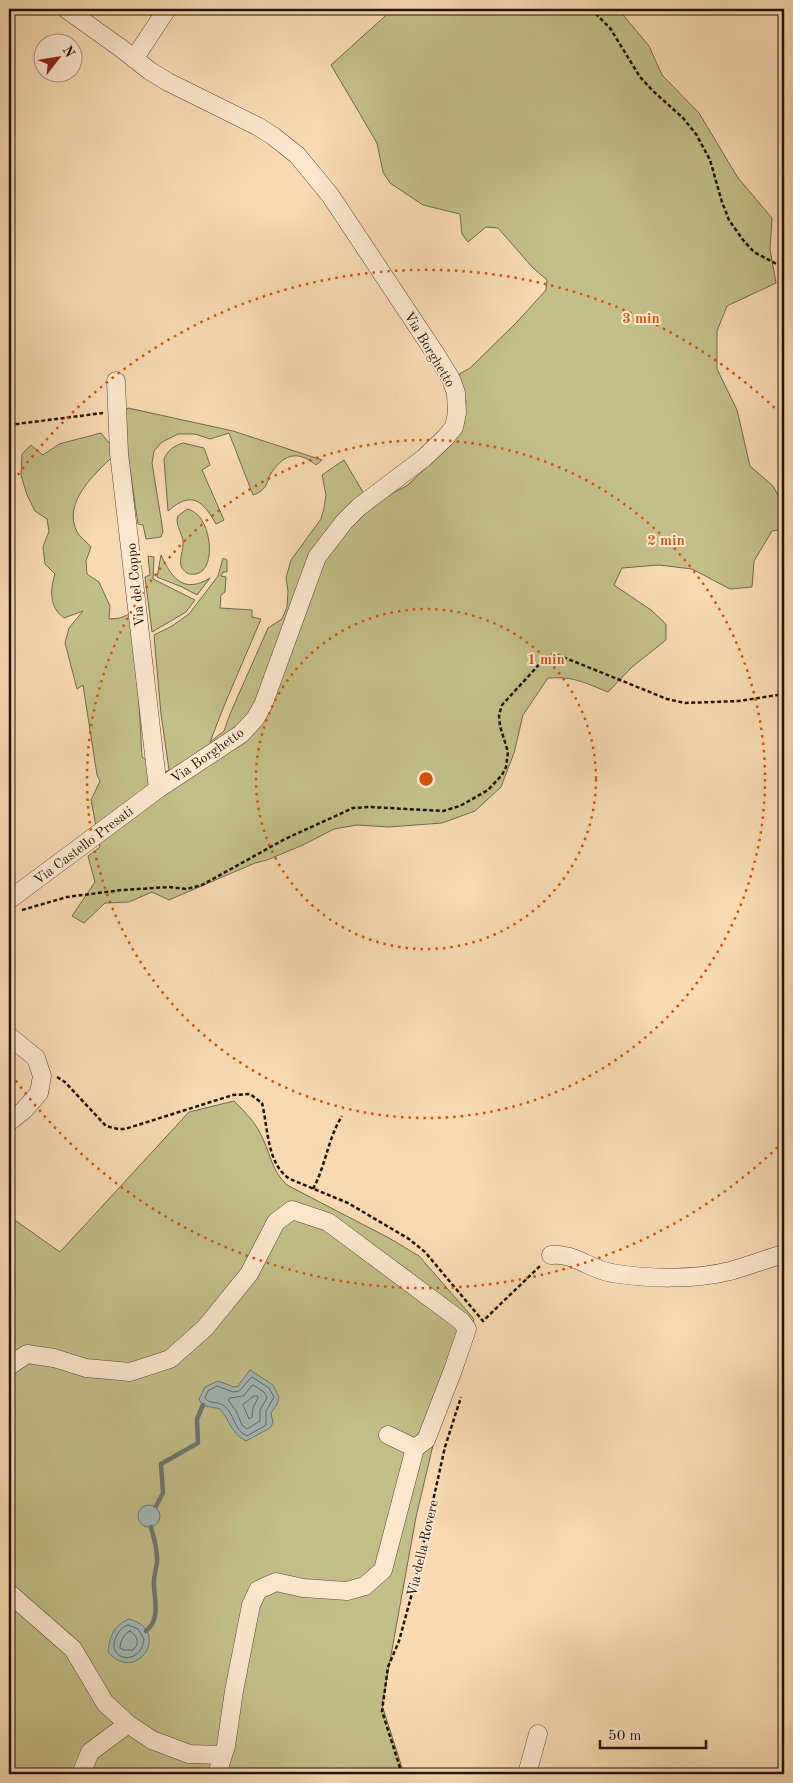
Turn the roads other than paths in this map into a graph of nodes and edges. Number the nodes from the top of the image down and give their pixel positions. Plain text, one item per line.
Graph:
1 (66, 9) edge
2 (167, 9) edge
3 (134, 59) junction
4 (116, 381) dead end
5 (158, 789) junction
6 (12, 906) edge
7 (9, 1036) edge
8 (9, 1122) edge
9 (784, 1254) edge
10 (551, 1255) road end
11 (9, 1366) edge
12 (388, 1435) dead end
13 (415, 1448) junction
14 (9, 1593) edge
15 (128, 1724) junction
16 (538, 1734) dead end
17 (223, 1755) junction
18 (81, 1774) edge
19 (216, 1774) edge
20 (527, 1774) edge

1 - 3 street, Via Borghetto
2 - 3 street
3 - 5 street, Via Borghetto
4 - 5 street, Via del Coppo
5 - 6 street, Via Castello Presati
7 - 8 street
9 - 10 street
11 - 13 street
12 - 13 street
13 - 17 street
14 - 15 street
15 - 17 street
15 - 18 street
16 - 20 street
17 - 19 street

